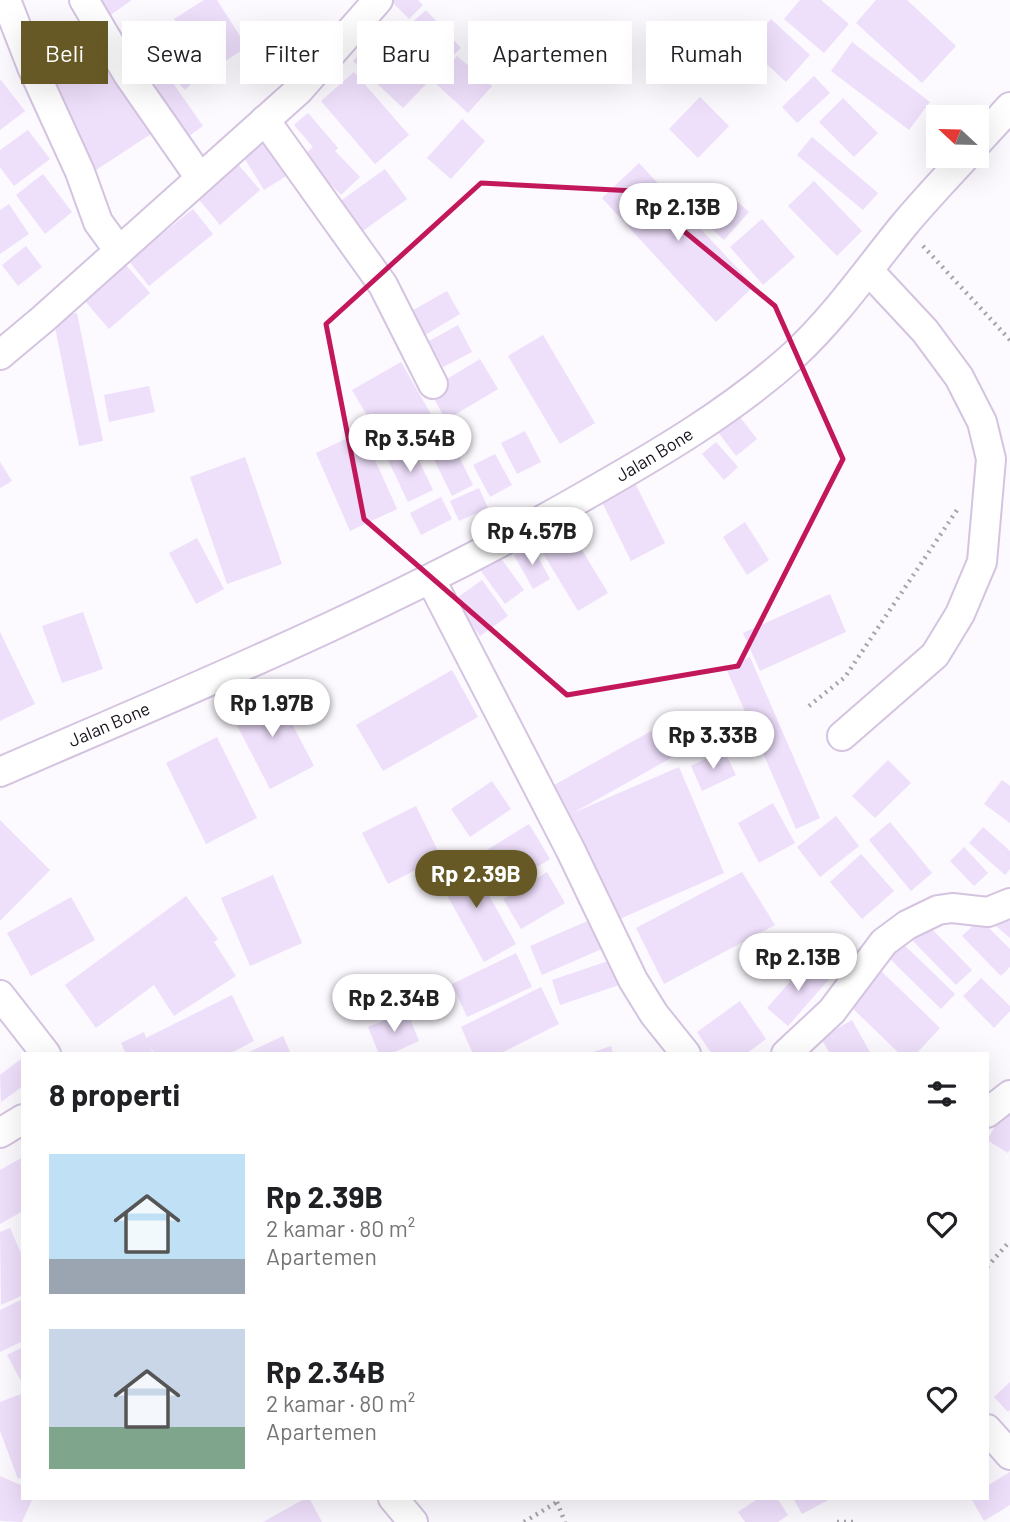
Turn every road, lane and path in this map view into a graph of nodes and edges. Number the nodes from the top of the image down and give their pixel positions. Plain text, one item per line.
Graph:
1 (6, 0) edge
2 (84, 0) edge
3 (378, 0) edge
4 (10, 43) edge
5 (1010, 107) edge
6 (265, 120) junction
7 (989, 130) edge
8 (955, 168) edge
9 (200, 178) junction
10 (904, 225) junction
11 (119, 251) junction
12 (869, 271) junction
13 (1010, 340) edge
14 (0, 355) edge
15 (433, 384) dead end
16 (961, 505) dead end
17 (431, 580) junction
18 (809, 706) dead end
19 (842, 736) dead end
20 (0, 772) edge
21 (1010, 903) edge
22 (0, 995) edge
23 (44, 1052) edge
24 (684, 1052) edge
25 (788, 1052) edge
26 (1010, 1095) edge
27 (989, 1111) edge
28 (21, 1120) edge
29 (0, 1133) edge
30 (1010, 1241) edge
31 (989, 1265) edge
32 (989, 1431) edge
33 (1010, 1455) edge
34 (395, 1500) edge
35 (556, 1500) edge
36 (413, 1522) edge
37 (524, 1522) edge
38 (565, 1522) edge
39 (837, 1522) edge
40 (854, 1522) edge

1 - 4 street
2 - 9 street
3 - 6 street
4 - 11 street
5 - 7 street
6 - 9 street
6 - 15 street
8 - 10 street, Jalan Bone
9 - 11 street
10 - 12 street, Jalan Bone
10 - 13 path
11 - 14 street
12 - 17 street, Jalan Bone
12 - 19 street
16 - 18 path
17 - 20 street, Jalan Bone
17 - 24 street
21 - 25 street
22 - 23 street
26 - 27 street
28 - 29 street
30 - 31 path
32 - 33 street
34 - 36 street
35 - 37 path
35 - 38 path
39 - 40 path

